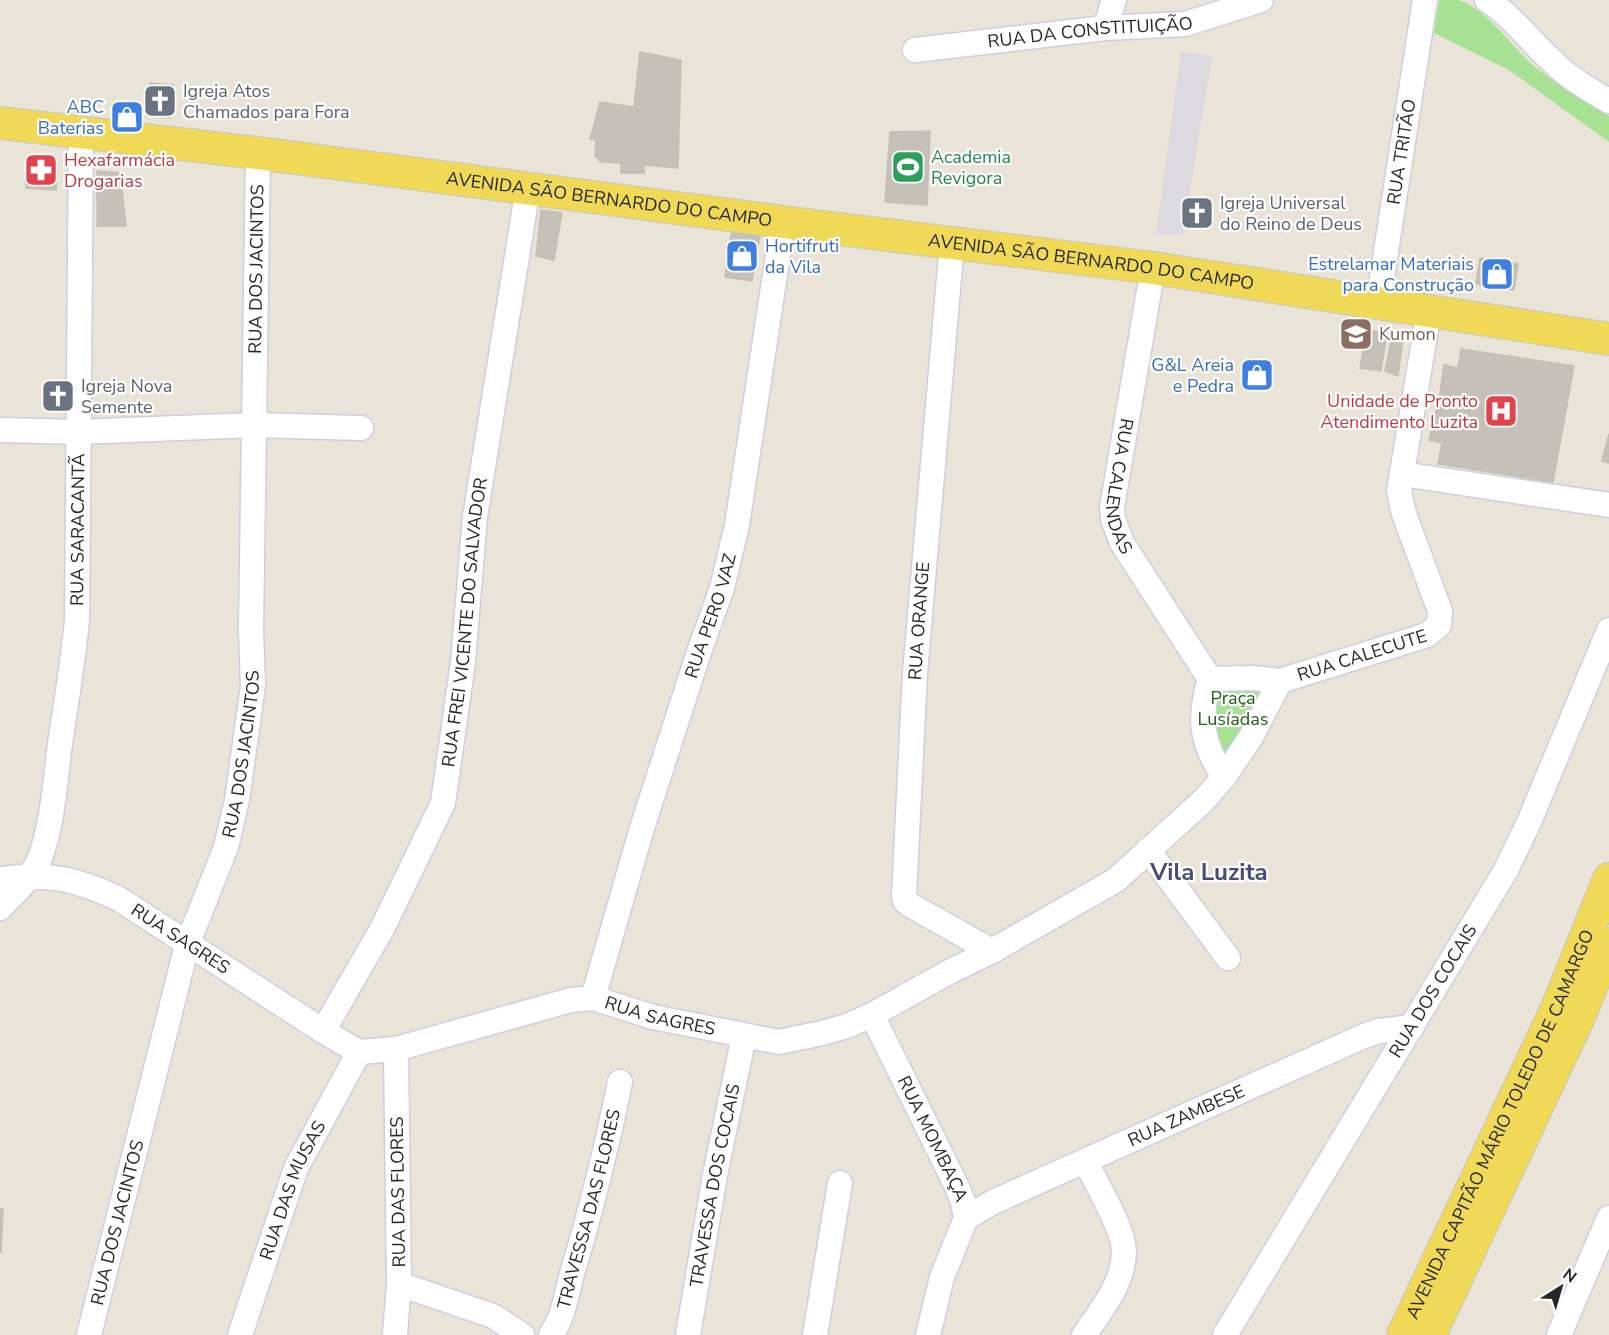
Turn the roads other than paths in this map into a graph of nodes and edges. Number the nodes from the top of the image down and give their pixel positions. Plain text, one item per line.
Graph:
1 (1114, 0) edge
2 (1261, 0) edge
3 (1425, 0) edge
4 (1487, 0) edge
5 (1105, 28) junction
6 (915, 50) dead end
7 (1609, 101) edge
8 (0, 123) edge
9 (81, 133) junction
10 (258, 153) junction
11 (528, 188) junction
12 (783, 222) junction
13 (952, 243) junction
14 (1153, 268) junction
15 (1378, 303) junction
16 (1429, 311) junction
17 (1609, 339) edge
18 (255, 425) junction
19 (361, 428) dead end
20 (0, 430) edge
21 (78, 432) junction
22 (1402, 474) junction
23 (1609, 505) edge
24 (1609, 630) edge
25 (1210, 679) junction
26 (1280, 681) junction
27 (1224, 777) junction
28 (1148, 850) junction
29 (30, 875) junction
30 (0, 879) edge
31 (1609, 879) edge
32 (0, 908) edge
33 (1609, 944) edge
34 (187, 945) junction
35 (992, 951) junction
36 (1228, 957) dead end
37 (593, 998) junction
38 (872, 1015) junction
39 (1412, 1027) junction
40 (323, 1031) junction
41 (744, 1036) junction
42 (396, 1050) junction
43 (359, 1052) junction
44 (621, 1082) dead end
45 (1086, 1162) junction
46 (840, 1183) dead end
47 (966, 1218) junction
48 (1609, 1218) edge
49 (399, 1284) junction
50 (89, 1335) edge
51 (240, 1335) edge
52 (394, 1335) edge
53 (522, 1335) edge
54 (551, 1335) edge
55 (688, 1335) edge
56 (815, 1335) edge
57 (928, 1335) edge
58 (1084, 1335) edge
59 (1225, 1335) edge
60 (1403, 1335) edge
61 (1430, 1335) edge
62 (1559, 1335) edge

1 - 5 street
2 - 5 street, RUA DA CONSTITUIÇÃO
3 - 15 street, RUA TRITÃO
4 - 7 street
5 - 6 street, RUA DA CONSTITUIÇÃO
8 - 9 main road, AVENIDA SÃO BERNARDO DO CAMPO
9 - 10 main road, AVENIDA SÃO BERNARDO DO CAMPO
9 - 21 street, RUA SARACANTÃ
10 - 11 main road, AVENIDA SÃO BERNARDO DO CAMPO
10 - 18 street, RUA DOS JACINTOS
11 - 12 main road, AVENIDA SÃO BERNARDO DO CAMPO
11 - 40 street, RUA FREI VICENTE DO SALVADOR
12 - 13 main road, AVENIDA SÃO BERNARDO DO CAMPO
12 - 37 street, RUA PERO VAZ
13 - 14 main road, AVENIDA SÃO BERNARDO DO CAMPO
13 - 35 street, RUA ORANGE
14 - 15 main road, AVENIDA SÃO BERNARDO DO CAMPO
14 - 25 street, RUA CALENDAS
15 - 16 main road, AVENIDA SÃO BERNARDO DO CAMPO
16 - 17 main road, AVENIDA SÃO BERNARDO DO CAMPO
16 - 22 street, RUA CALECUTE
18 - 19 street
18 - 21 street
18 - 34 street, RUA DOS JACINTOS
20 - 21 street
21 - 29 street, RUA SARACANTÃ
22 - 23 street
22 - 26 street, RUA CALECUTE
24 - 39 street, RUA DOS COCAIS
25 - 26 street
25 - 27 street
26 - 27 street
27 - 28 street, RUA SAGRES
28 - 35 street, RUA SAGRES
28 - 36 street
29 - 30 street, RUA SAGRES
29 - 32 street, RUA SARACANTÃ
29 - 34 street, RUA SAGRES
31 - 60 main road, AVENIDA CAPITÃO MÁRIO TOLEDO DE CAMARGO
33 - 61 main road, AVENIDA CAPITÃO MÁRIO TOLEDO DE CAMARGO
34 - 40 street, RUA SAGRES
34 - 50 street, RUA DOS JACINTOS
35 - 38 street, RUA SAGRES
37 - 41 street, RUA SAGRES
37 - 42 street, RUA SAGRES
38 - 41 street, RUA SAGRES
38 - 47 street, RUA MOMBAÇA
39 - 45 street, RUA ZAMBESE
39 - 59 street, RUA DOS COCAIS
40 - 43 street, RUA SAGRES
41 - 55 street, TRAVESSA DOS COCAIS
42 - 43 street, RUA SAGRES
42 - 49 street, RUA DAS FLORES
43 - 51 street, RUA DAS MUSAS
44 - 54 street, TRAVESSA DAS FLORES
45 - 47 street, RUA ZAMBESE
45 - 58 street
46 - 56 street
47 - 57 street, RUA MOMBAÇA
48 - 62 street
49 - 52 street, RUA DAS FLORES
49 - 53 street

